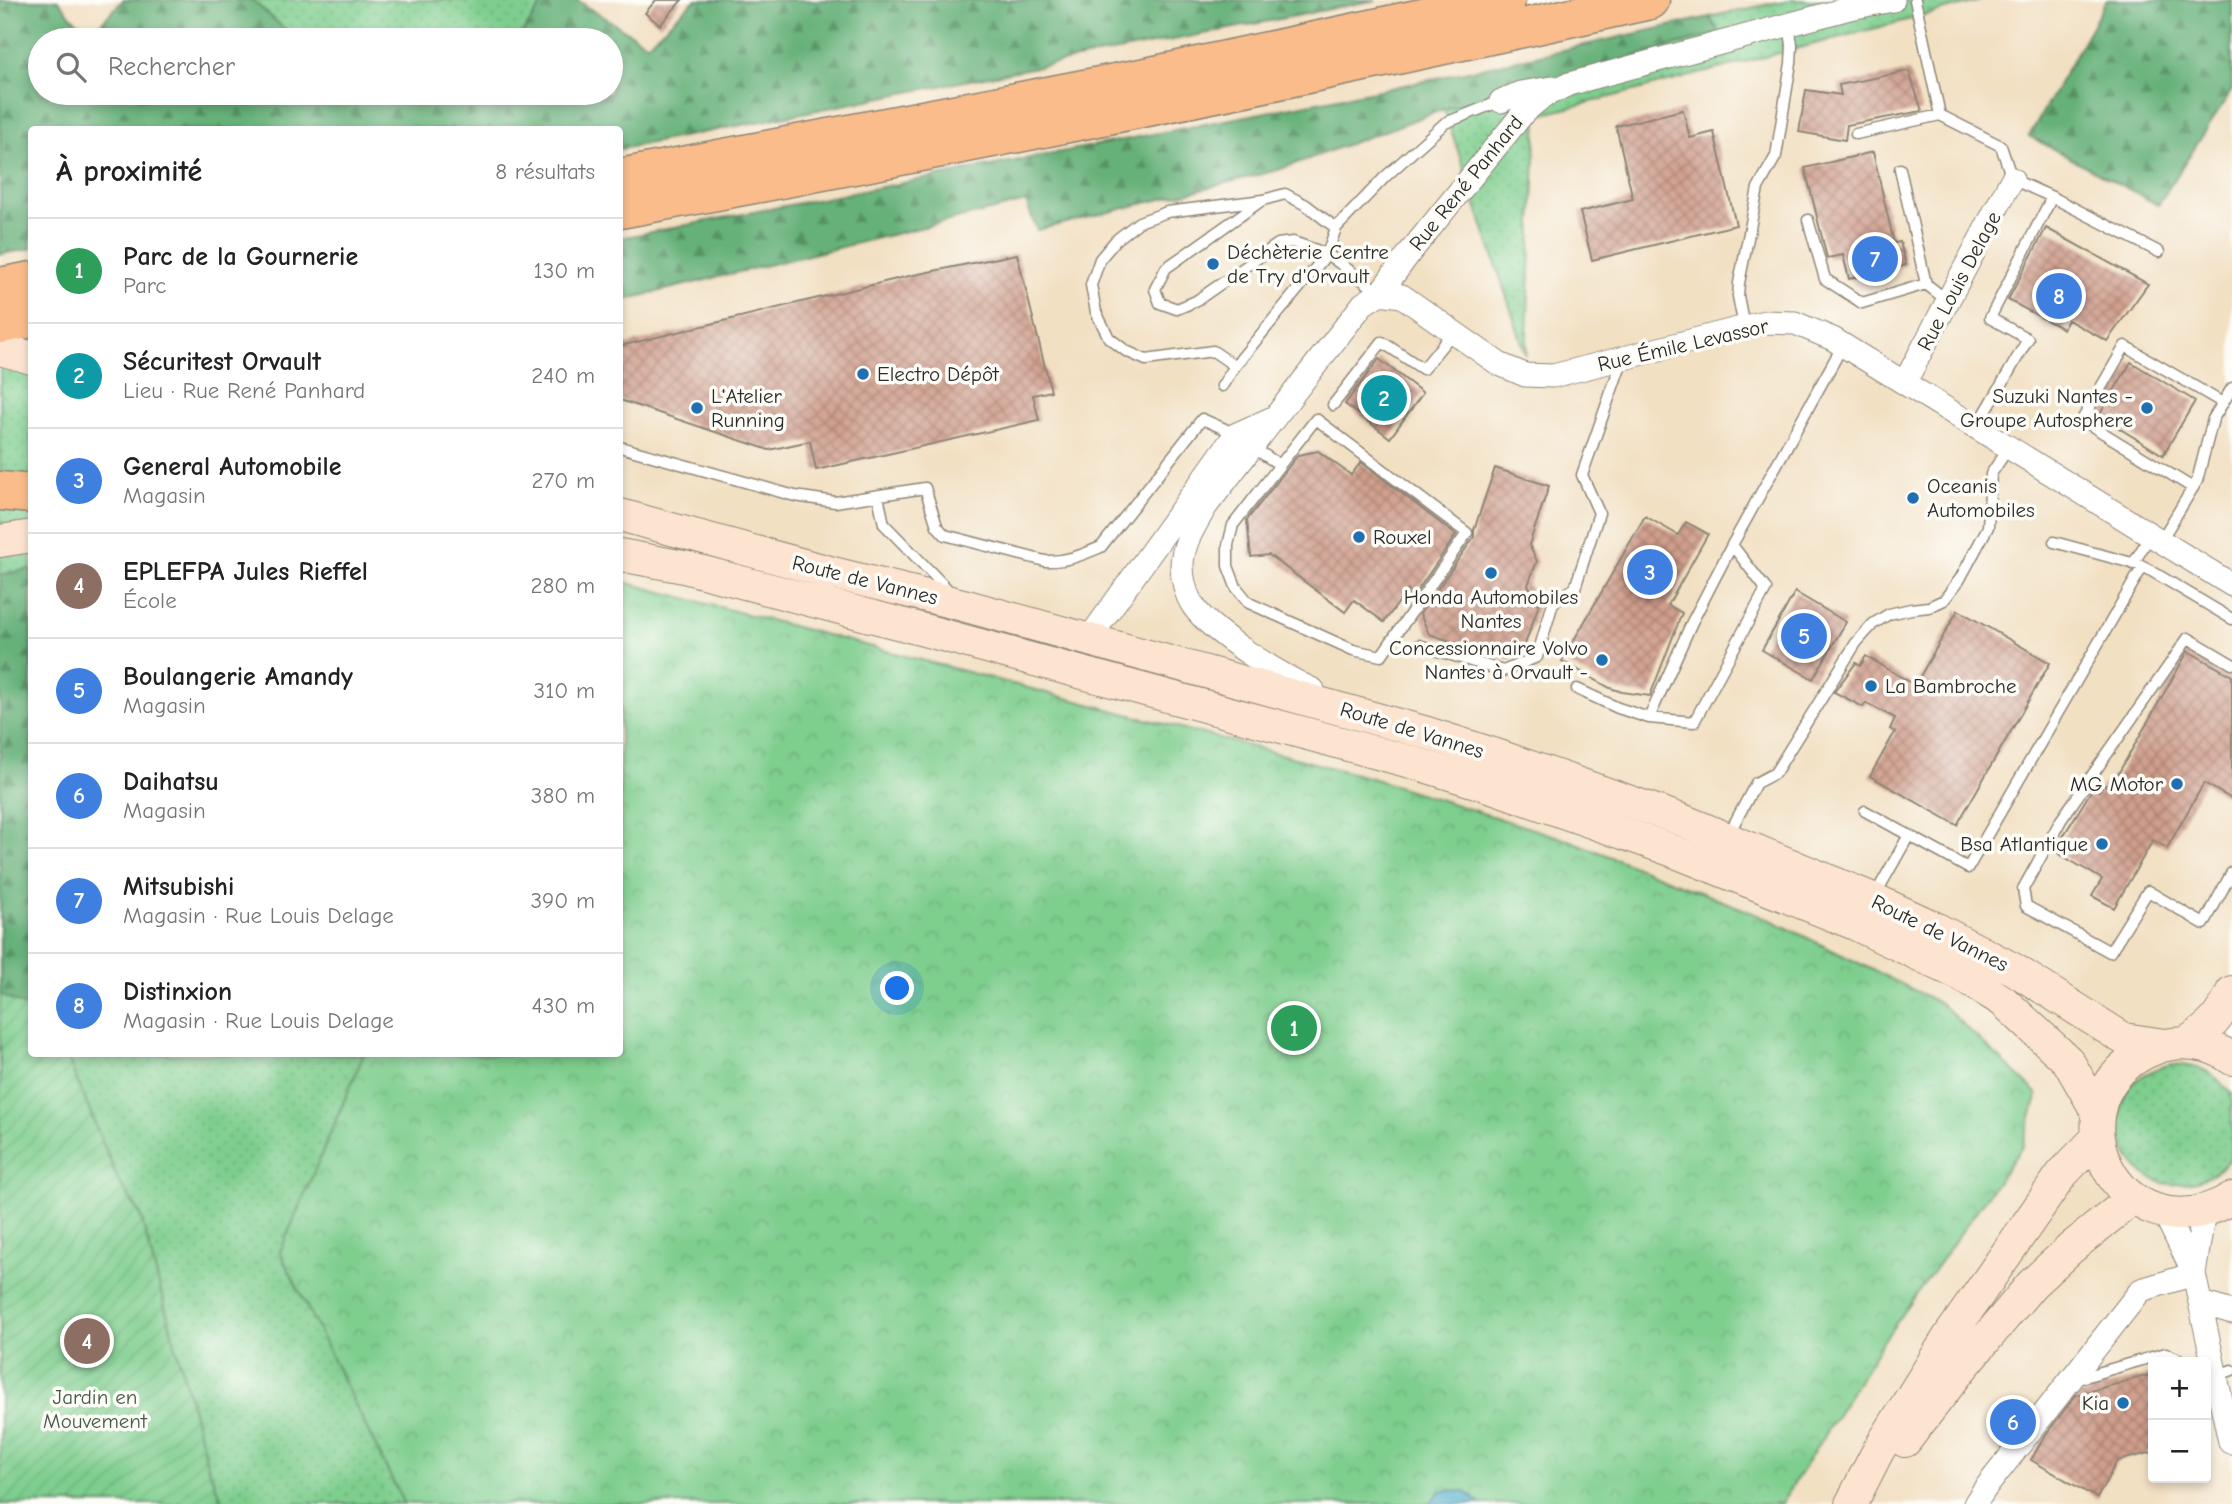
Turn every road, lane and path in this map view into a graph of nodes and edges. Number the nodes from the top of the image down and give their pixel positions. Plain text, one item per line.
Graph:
1 (1506, 0) edge
2 (1650, 0) edge
3 (1893, 0) edge
4 (1915, 0) edge
5 (1789, 25) junction
6 (1559, 88) junction
7 (1502, 101) joint
8 (1940, 115) junction
9 (1856, 134) dead end
10 (1900, 169) dead end
11 (623, 177) edge
12 (2012, 179) junction
13 (2052, 197) junction
14 (1263, 200) junction
15 (623, 208) edge
16 (1808, 220) dead end
17 (1336, 228) junction
18 (2159, 252) dead end
19 (1327, 254) junction
20 (28, 282) edge
21 (1926, 284) junction
22 (0, 287) edge
23 (1380, 293) junction
24 (1948, 302) junction
25 (28, 323) edge
26 (1744, 327) junction
27 (1454, 331) junction
28 (1843, 345) junction
29 (10, 346) edge
30 (1623, 358) junction
31 (1235, 366) junction
32 (1905, 382) junction
33 (1222, 386) dead end
34 (2232, 388) edge
35 (2223, 403) junction
36 (1334, 405) dead end
37 (1977, 427) junction
38 (1238, 437) junction
39 (2008, 447) junction
40 (623, 448) edge
41 (1280, 465) junction
42 (2193, 488) junction
43 (0, 491) edge
44 (28, 494) edge
45 (878, 496) junction
46 (623, 516) edge
47 (28, 537) edge
48 (2155, 539) junction
49 (0, 541) edge
50 (2054, 542) dead end
51 (1732, 545) junction
52 (623, 556) edge
53 (2138, 565) junction
54 (2232, 585) edge
55 (963, 605) junction
56 (2232, 619) edge
57 (1088, 640) junction
58 (1419, 645) dead end
59 (2232, 664) edge
60 (1577, 688) dead end
61 (1373, 718) junction
62 (1649, 718) junction
63 (1865, 811) dead end
64 (1909, 835) junction
65 (1728, 839) junction
66 (2232, 872) edge
67 (1873, 899) junction
68 (2232, 992) edge
69 (2176, 1044) junction
70 (2232, 1059) edge
71 (2098, 1126) junction
72 (2133, 1198) junction
73 (2218, 1205) edge
74 (2164, 1212) junction
75 (2194, 1273) junction
76 (2201, 1303) junction
77 (2232, 1312) edge
78 (2152, 1357) edge
79 (2174, 1357) edge
80 (2148, 1358) edge
81 (2218, 1373) edge
82 (2068, 1381) junction
83 (2230, 1442) dead end
84 (1851, 1504) edge
85 (1857, 1504) edge
86 (1975, 1504) edge

1 - 11 highway
2 - 15 highway
3 - 5 street, Rue René Panhard
4 - 8 lane
5 - 6 street, Rue René Panhard
5 - 26 lane
6 - 7 street, Rue René Panhard
6 - 23 street, Rue René Panhard
7 - 17 lane
8 - 9 lane
8 - 12 lane
10 - 21 lane
12 - 13 lane
12 - 24 street, Rue Louis Delage
13 - 18 lane
13 - 37 lane
14 - 17 lane
14 - 19 lane
14 - 31 lane
16 - 21 lane
17 - 19 lane
19 - 23 lane
19 - 31 lane
20 - 22 highway
21 - 24 lane
23 - 27 street, Rue Émile Levassor
23 - 38 street, Rue René Panhard
24 - 32 street, Rue Louis Delage
25 - 29 highway
26 - 28 street, Rue Émile Levassor
26 - 30 street, Rue Émile Levassor
27 - 30 street, Rue Émile Levassor
27 - 36 lane
28 - 32 street, Rue Émile Levassor
28 - 51 lane
30 - 58 lane
31 - 33 lane
32 - 37 street, Rue Émile Levassor
34 - 35 lane
35 - 42 lane
35 - 42 lane
37 - 39 street, Rue Émile Levassor
38 - 41 lane
38 - 45 lane
38 - 57 street, Rue René Panhard
38 - 61 street, Rue René Panhard
39 - 48 street, Rue Émile Levassor
39 - 65 lane
40 - 45 lane
41 - 41 lane
42 - 48 lane
43 - 44 highway
45 - 55 lane
46 - 55 main road, Route de Vannes
47 - 49 main road
48 - 53 lane
48 - 54 street, Rue Émile Levassor
50 - 53 lane
51 - 62 lane
51 - 62 lane
52 - 71 main road, Route de Vannes
53 - 56 lane
53 - 64 lane
55 - 57 main road, Route de Vannes
57 - 61 main road, Route de Vannes
59 - 66 lane
60 - 62 lane
61 - 65 main road, Route de Vannes
63 - 64 lane
64 - 67 lane
65 - 67 main road, Route de Vannes
67 - 69 main road, Route de Vannes
68 - 69 main road
69 - 70 main road, Route de Vannes
69 - 71 main road
71 - 72 main road, Route de Vannes
71 - 84 main road
72 - 74 main road
72 - 85 main road
73 - 74 main road
73 - 75 street
74 - 75 street
75 - 76 street
75 - 82 street
76 - 77 street
76 - 81 street
78 - 79 lane
80 - 82 lane
81 - 83 street
82 - 86 street

